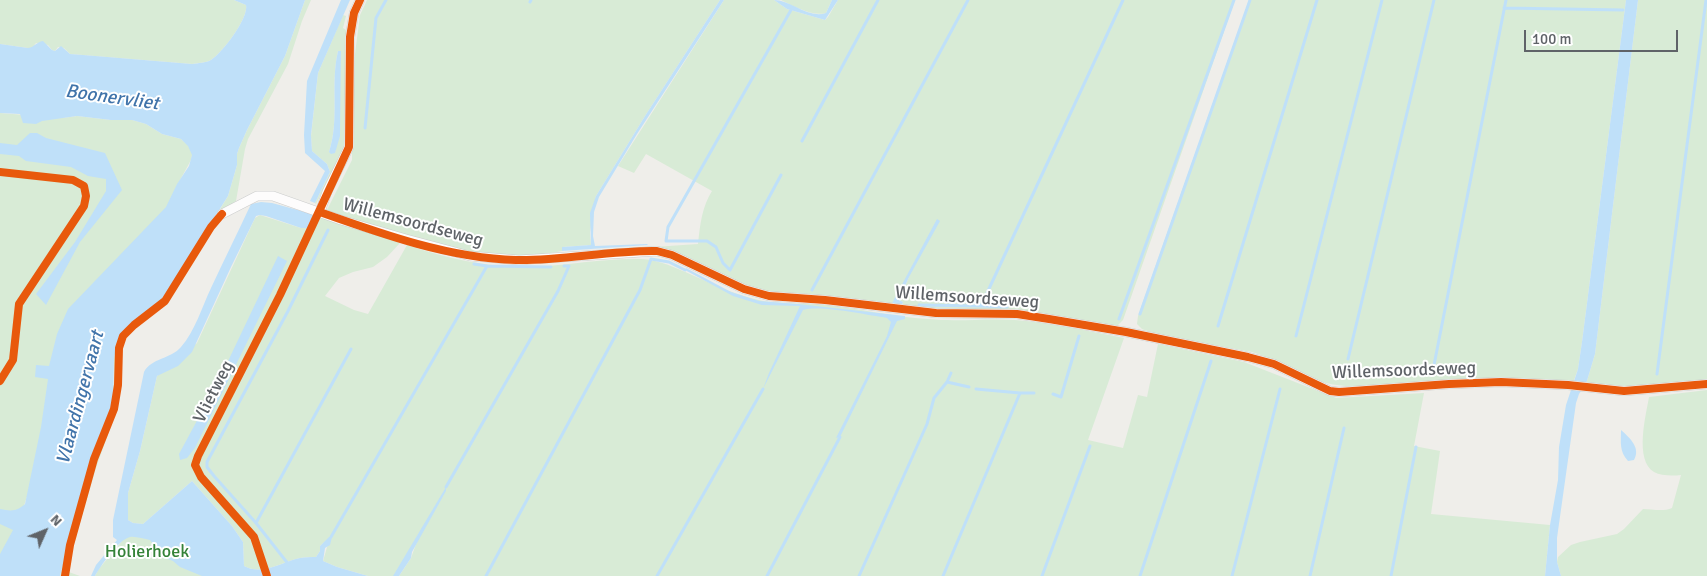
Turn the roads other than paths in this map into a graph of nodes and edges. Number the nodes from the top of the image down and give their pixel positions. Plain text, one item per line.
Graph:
1 (360, 0) edge
2 (320, 212) junction
3 (222, 214) dead end
4 (1707, 384) edge

1 - 2 street
2 - 3 street, Willemsoordseweg
2 - 4 street, Willemsoordseweg

